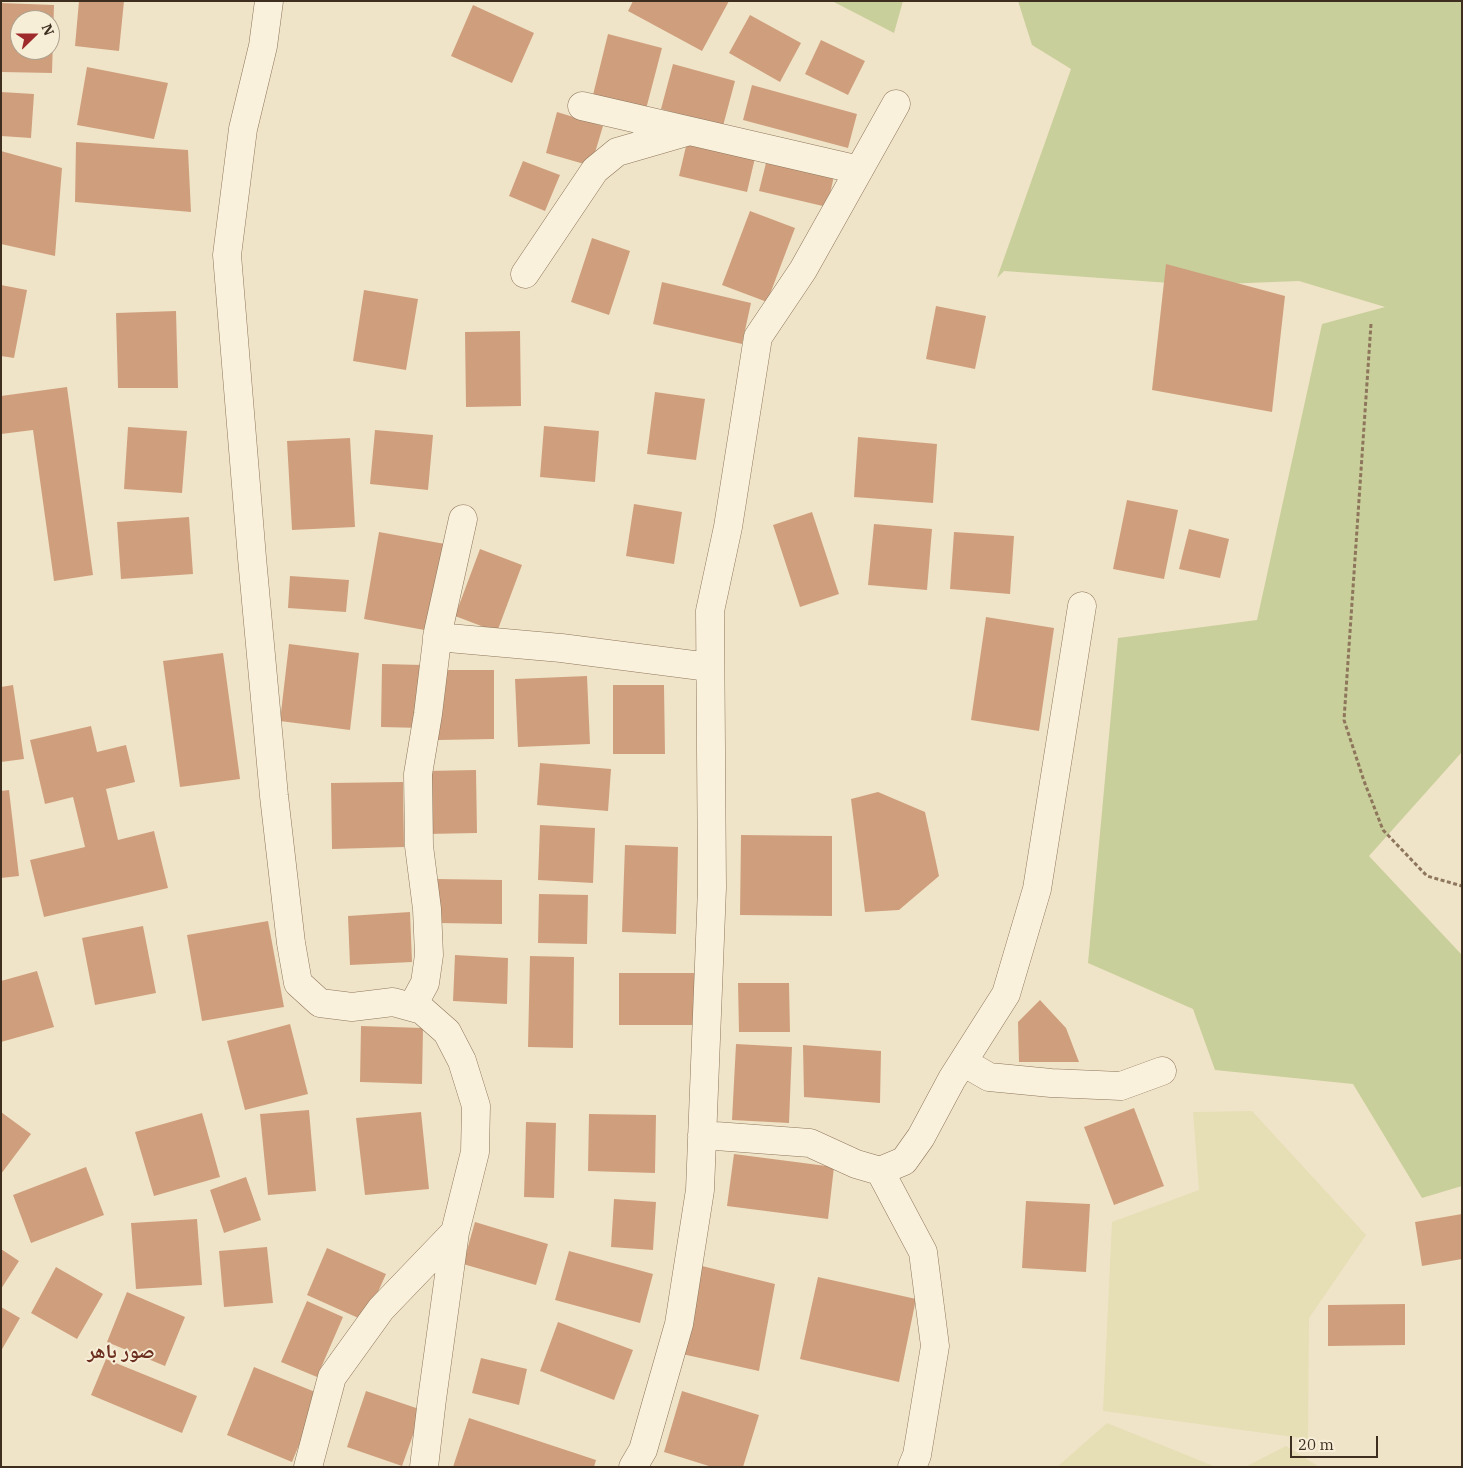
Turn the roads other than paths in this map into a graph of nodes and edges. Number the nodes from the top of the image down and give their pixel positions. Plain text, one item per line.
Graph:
1 (269, 1) edge
2 (896, 104) dead end
3 (582, 106) dead end
4 (690, 131) junction
5 (859, 170) junction
6 (524, 274) dead end
7 (463, 519) dead end
8 (1082, 606) dead end
9 (437, 637) junction
10 (710, 667) junction
11 (412, 1007) junction
12 (963, 1062) junction
13 (1162, 1070) dead end
14 (702, 1135) junction
15 (880, 1171) junction
16 (455, 1232) junction
17 (308, 1467) edge
18 (424, 1467) edge
19 (633, 1467) edge
20 (912, 1467) edge

1 - 11 street
2 - 5 street
3 - 4 street
4 - 5 street
4 - 6 street
5 - 10 street
7 - 9 street
8 - 12 street
9 - 10 street
9 - 11 street
10 - 14 street
11 - 16 street
12 - 13 street
12 - 15 street
14 - 15 street
14 - 19 street
15 - 20 street
16 - 17 street
16 - 18 street

